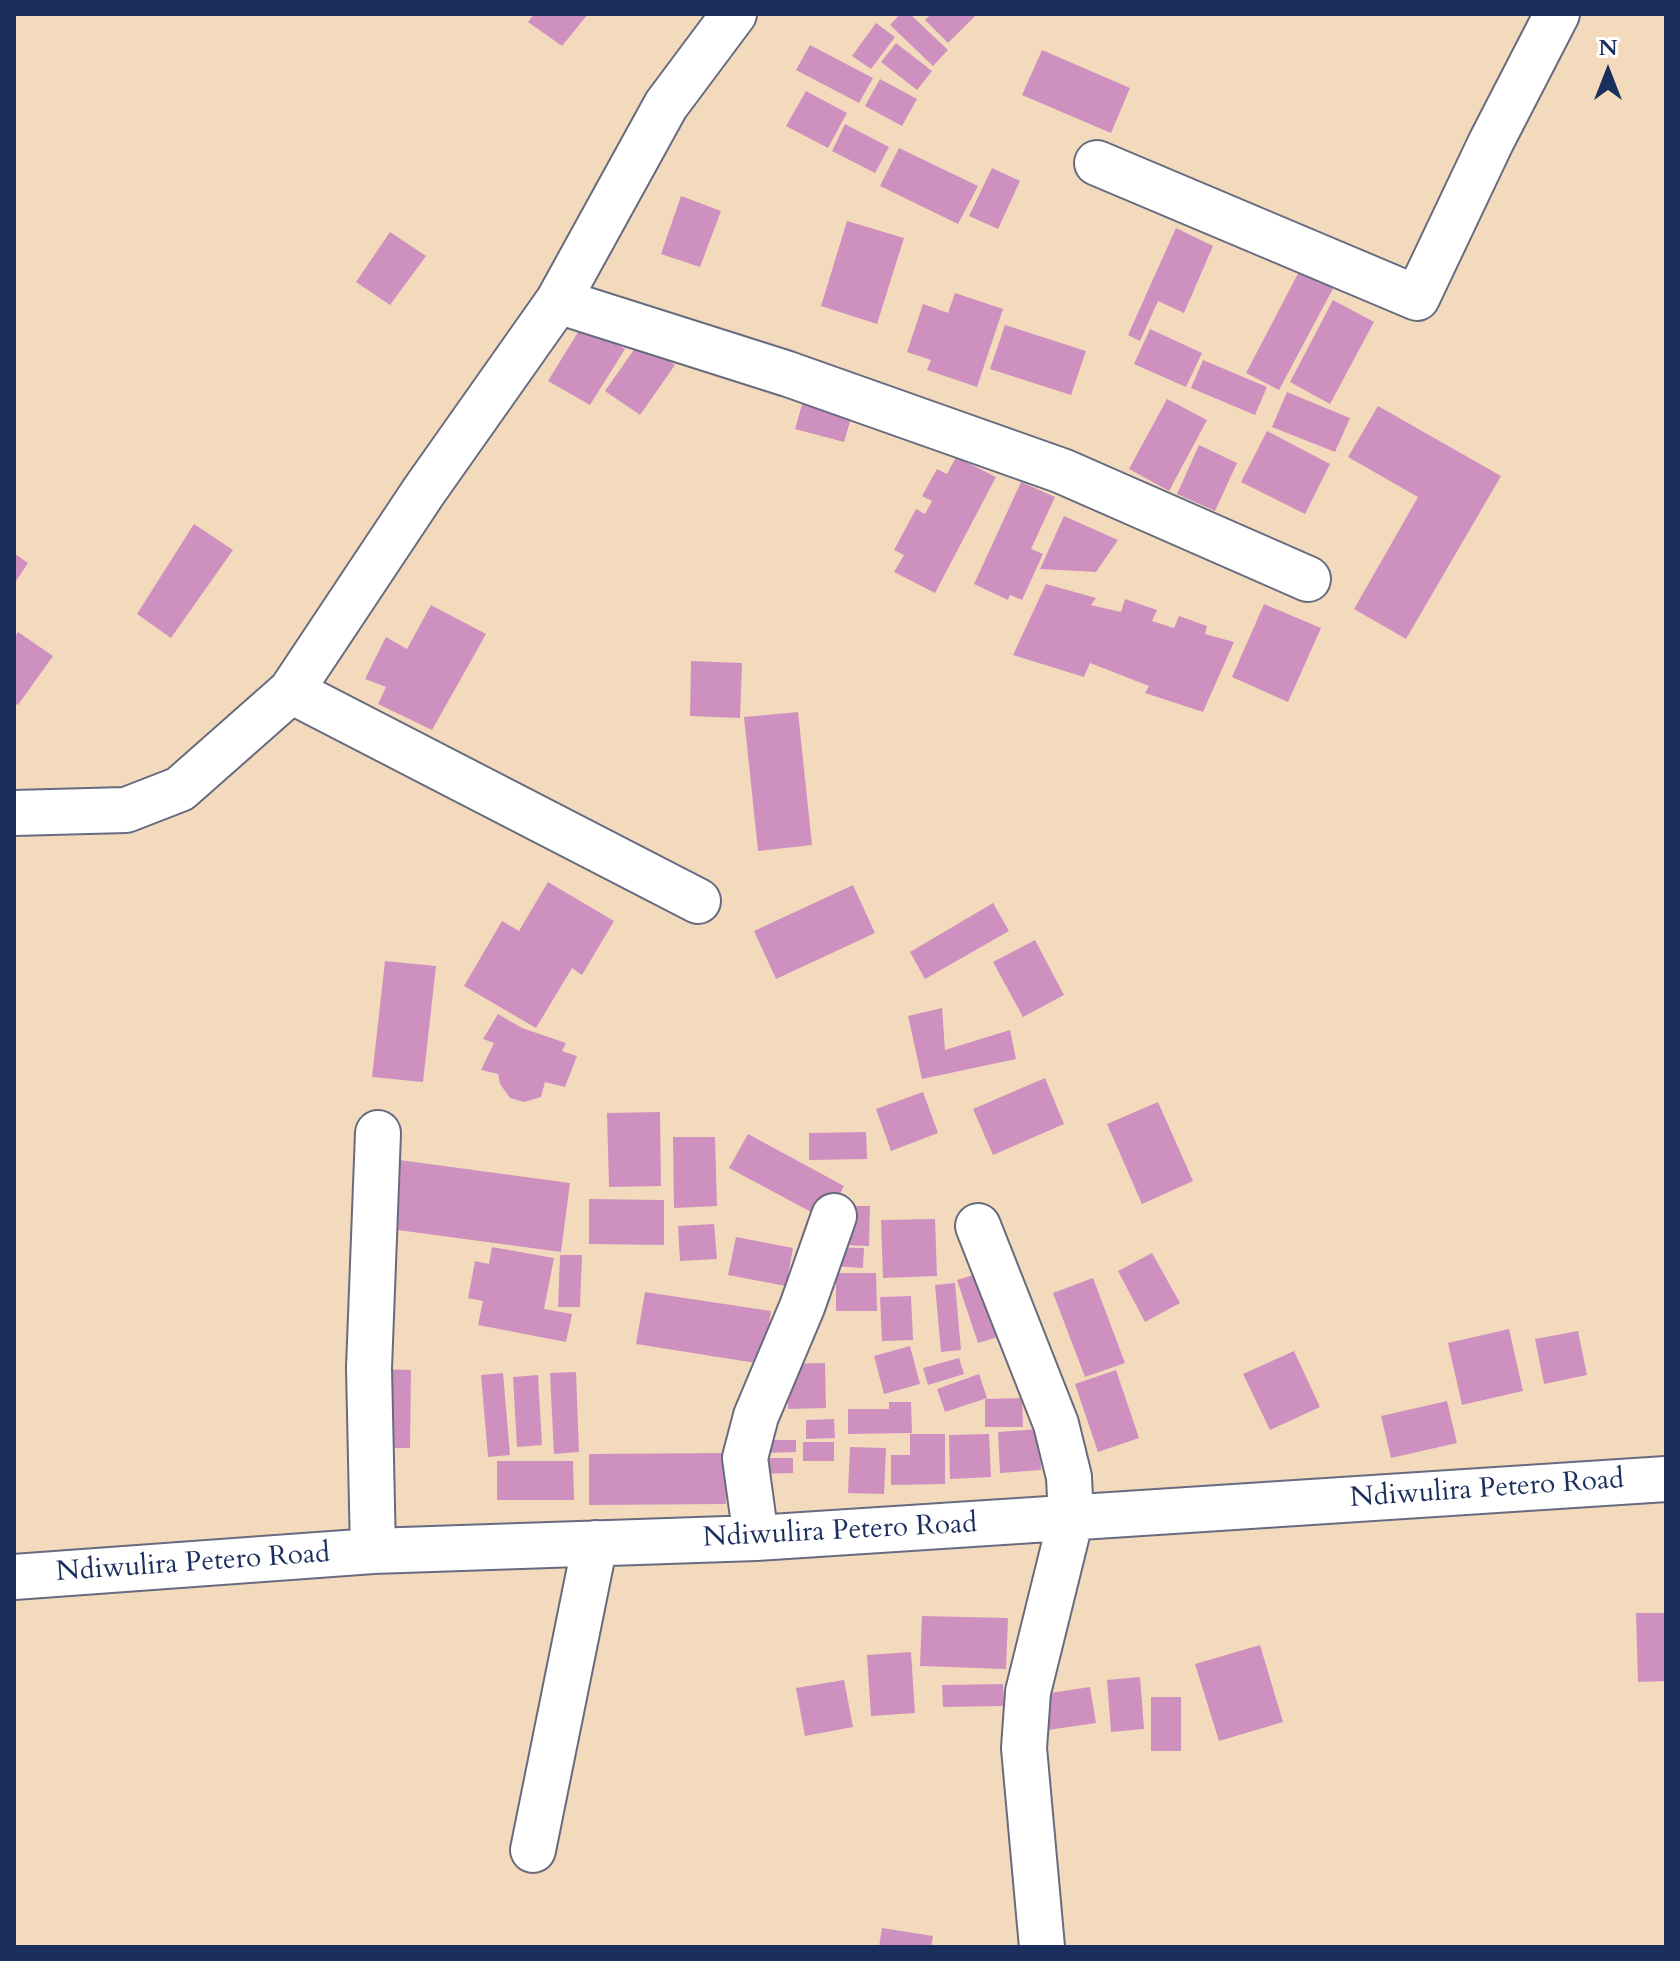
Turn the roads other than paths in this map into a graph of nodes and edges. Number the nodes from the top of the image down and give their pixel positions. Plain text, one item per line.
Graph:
1 (734, 14) edge
2 (1557, 14) edge
3 (1097, 163) dead end
4 (558, 301) junction
5 (1308, 579) dead end
6 (291, 691) junction
7 (14, 813) edge
8 (698, 901) dead end
9 (378, 1133) dead end
10 (834, 1216) dead end
11 (978, 1226) dead end
12 (1666, 1479) edge
13 (1071, 1518) junction
14 (756, 1538) junction
15 (595, 1543) junction
16 (373, 1551) junction
17 (14, 1577) edge
18 (533, 1850) dead end
19 (1042, 1947) edge

1 - 4 street
2 - 3 street
4 - 5 street
4 - 6 street
6 - 7 street
6 - 8 street
9 - 16 street
10 - 14 street
11 - 13 street
12 - 13 street, Ndiwulira Petero Road
13 - 14 street, Ndiwulira Petero Road
13 - 19 street
14 - 15 street, Ndiwulira Petero Road
15 - 16 street, Ndiwulira Petero Road
15 - 18 street
16 - 17 street, Ndiwulira Petero Road

